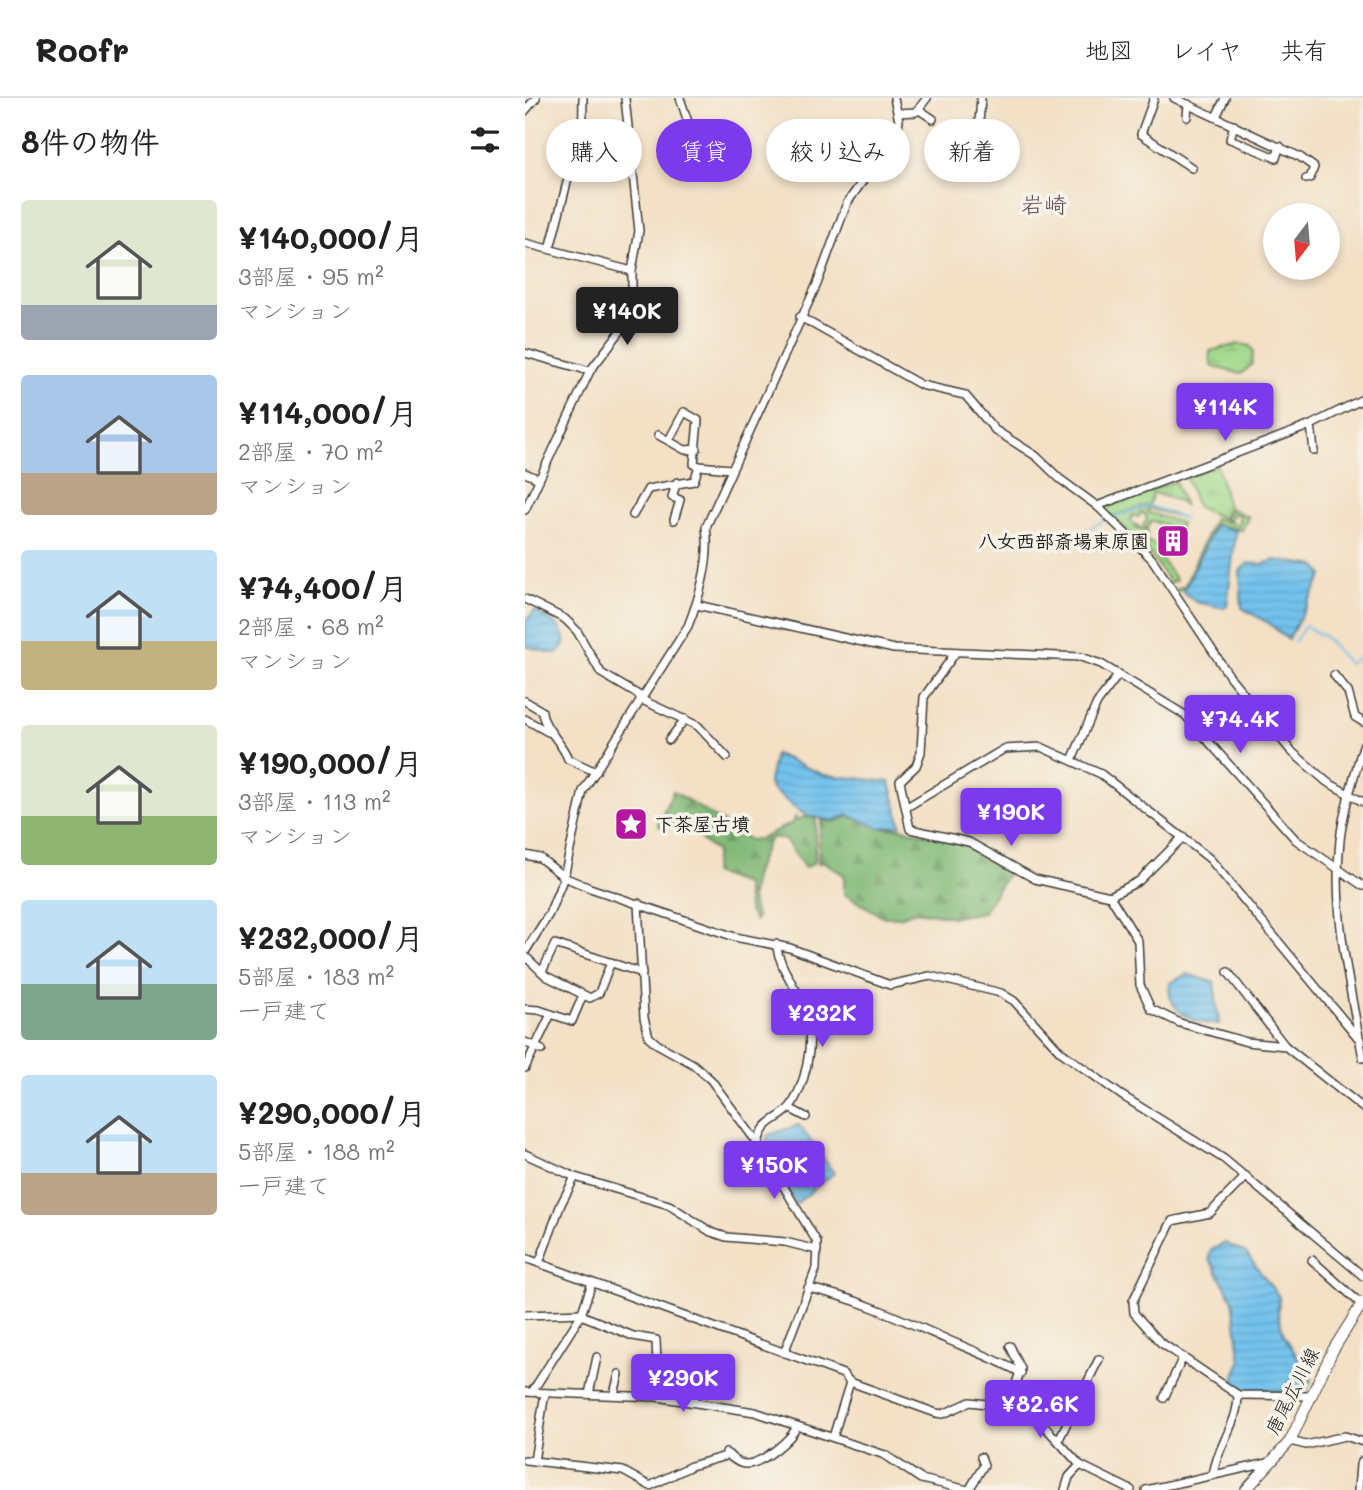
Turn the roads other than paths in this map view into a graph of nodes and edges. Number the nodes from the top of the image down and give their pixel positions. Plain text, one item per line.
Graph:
1 (536, 98) edge
2 (583, 98) edge
3 (625, 98) edge
4 (680, 98) edge
5 (894, 98) edge
6 (927, 98) edge
7 (979, 98) edge
8 (1154, 98) edge
9 (1174, 98) edge
10 (1225, 98) edge
11 (1188, 104) junction
12 (918, 109) junction
13 (525, 111) edge
14 (898, 113) junction
15 (1187, 117) dead end
16 (1216, 117) junction
17 (583, 119) edge
18 (626, 119) edge
19 (687, 119) edge
20 (933, 119) dead end
21 (978, 119) edge
22 (1234, 125) junction
23 (1280, 146) junction
24 (1192, 168) dead end
25 (1306, 179) dead end
26 (566, 182) edge
27 (635, 182) edge
28 (525, 243) edge
29 (549, 249) junction
30 (632, 271) junction
31 (800, 317) junction
32 (525, 353) edge
33 (590, 371) junction
34 (1363, 400) edge
35 (1311, 425) junction
36 (658, 435) dead end
37 (669, 440) junction
38 (697, 449) junction
39 (1314, 451) dead end
40 (699, 466) junction
41 (731, 469) junction
42 (525, 473) edge
43 (539, 479) junction
44 (677, 482) junction
45 (1097, 506) junction
46 (525, 510) edge
47 (633, 515) dead end
48 (674, 520) dead end
49 (525, 599) edge
50 (697, 605) junction
51 (956, 652) junction
52 (1119, 674) junction
53 (1334, 675) dead end
54 (641, 698) junction
55 (525, 701) edge
56 (525, 719) edge
57 (685, 719) junction
58 (1363, 722) edge
59 (557, 738) junction
60 (669, 740) dead end
61 (1363, 746) edge
62 (727, 757) dead end
63 (1072, 760) junction
64 (596, 772) junction
65 (1348, 794) junction
66 (1363, 802) edge
67 (907, 807) junction
68 (1183, 837) junction
69 (525, 855) edge
70 (1339, 869) junction
71 (564, 877) junction
72 (1363, 886) edge
73 (1110, 896) junction
74 (638, 904) junction
75 (776, 944) junction
76 (525, 954) edge
77 (611, 962) junction
78 (542, 972) junction
79 (1228, 972) dead end
80 (642, 973) junction
81 (583, 995) junction
82 (525, 1009) edge
83 (551, 1014) junction
84 (525, 1042) edge
85 (1361, 1044) edge
86 (1285, 1046) junction
87 (538, 1048) junction
88 (1363, 1058) edge
89 (525, 1068) edge
90 (789, 1108) junction
91 (1363, 1108) edge
92 (806, 1117) dead end
93 (758, 1144) junction
94 (525, 1154) edge
95 (575, 1177) junction
96 (1246, 1177) junction
97 (817, 1250) junction
98 (525, 1258) edge
99 (1312, 1260) dead end
100 (539, 1263) junction
101 (1363, 1276) edge
102 (593, 1283) junction
103 (808, 1288) junction
104 (1362, 1303) edge
105 (582, 1314) junction
106 (525, 1315) edge
107 (1010, 1346) dead end
108 (784, 1353) junction
109 (597, 1357) dead end
110 (1184, 1357) junction
111 (1099, 1359) dead end
112 (1021, 1373) junction
113 (619, 1374) dead end
114 (850, 1382) junction
115 (529, 1392) edge
116 (545, 1393) junction
117 (589, 1394) junction
118 (614, 1394) junction
119 (1238, 1395) junction
120 (1311, 1396) junction
121 (1164, 1398) dead end
122 (1010, 1401) junction
123 (694, 1402) junction
124 (797, 1426) junction
125 (833, 1437) junction
126 (1059, 1439) junction
127 (1290, 1441) junction
128 (1363, 1442) edge
129 (981, 1457) dead end
130 (525, 1460) edge
131 (1363, 1460) edge
132 (534, 1461) junction
133 (1268, 1463) junction
134 (1080, 1465) junction
135 (1213, 1475) junction
136 (968, 1490) edge
137 (1065, 1490) edge
138 (1131, 1490) edge
139 (1146, 1490) edge
140 (1246, 1490) edge
141 (1358, 1490) edge

1 - 13 street
2 - 17 street
3 - 18 street
4 - 19 street
5 - 14 street
6 - 12 street
7 - 21 street
8 - 24 street
9 - 11 street
10 - 16 street
11 - 15 street
11 - 16 street
12 - 14 street
12 - 20 street
14 - 31 street
16 - 22 street
22 - 23 street
22 - 23 street
23 - 25 street
26 - 29 street
27 - 30 street
28 - 29 street
29 - 30 street
30 - 33 street
31 - 41 street
31 - 45 street
32 - 33 street
33 - 43 street
34 - 35 street
35 - 39 street
35 - 45 street
36 - 37 street
37 - 38 street
37 - 38 street
38 - 40 street
40 - 41 street
40 - 44 street
41 - 50 street
42 - 43 street
43 - 46 street
44 - 47 street
44 - 48 street
45 - 65 street
49 - 54 street
50 - 51 street
50 - 54 street
51 - 52 street
51 - 67 street
52 - 63 street
52 - 70 street
53 - 58 street
54 - 57 street
54 - 64 street
55 - 59 street
56 - 59 street
57 - 60 street
57 - 62 street
59 - 64 street
61 - 65 street
63 - 67 street
63 - 68 street
64 - 71 street
65 - 66 street
65 - 70 street
67 - 73 street
68 - 73 street
68 - 85 street
69 - 71 street
70 - 72 street
70 - 85 street
71 - 74 street
71 - 76 street
73 - 86 street
74 - 75 street
74 - 80 street
75 - 90 street
75 - 96 street
76 - 78 street
77 - 78 street
77 - 80 street
77 - 81 street
78 - 81 street
79 - 86 street
80 - 93 street
81 - 83 street
82 - 83 street
83 - 87 street
84 - 87 street
85 - 88 street
86 - 91 street
87 - 89 street
90 - 92 street
90 - 93 street
93 - 97 street
94 - 95 street
95 - 97 street
95 - 100 street
96 - 101 street
96 - 110 street
97 - 103 street
98 - 100 street
99 - 104 street
100 - 102 street
102 - 105 street
102 - 108 street
103 - 108 street
103 - 112 street
104 - 120 main road, 唐尾広川線
105 - 106 street
105 - 115 street
105 - 123 street
107 - 112 street
108 - 114 street
109 - 117 street
110 - 119 street
110 - 121 street
111 - 126 street
112 - 122 street
113 - 118 street
114 - 122 street
114 - 125 street
115 - 116 street
116 - 117 street
116 - 132 street
117 - 118 street
118 - 123 street
119 - 120 street
119 - 135 street
120 - 127 main road, 唐尾広川線
122 - 126 street
123 - 124 street
124 - 125 street
124 - 132 street
125 - 136 street
126 - 134 street
127 - 128 street
127 - 133 main road, 唐尾広川線
129 - 136 street
130 - 132 street
131 - 141 street
133 - 135 street
133 - 140 main road, 唐尾広川線
134 - 137 street
134 - 138 street
135 - 139 street

